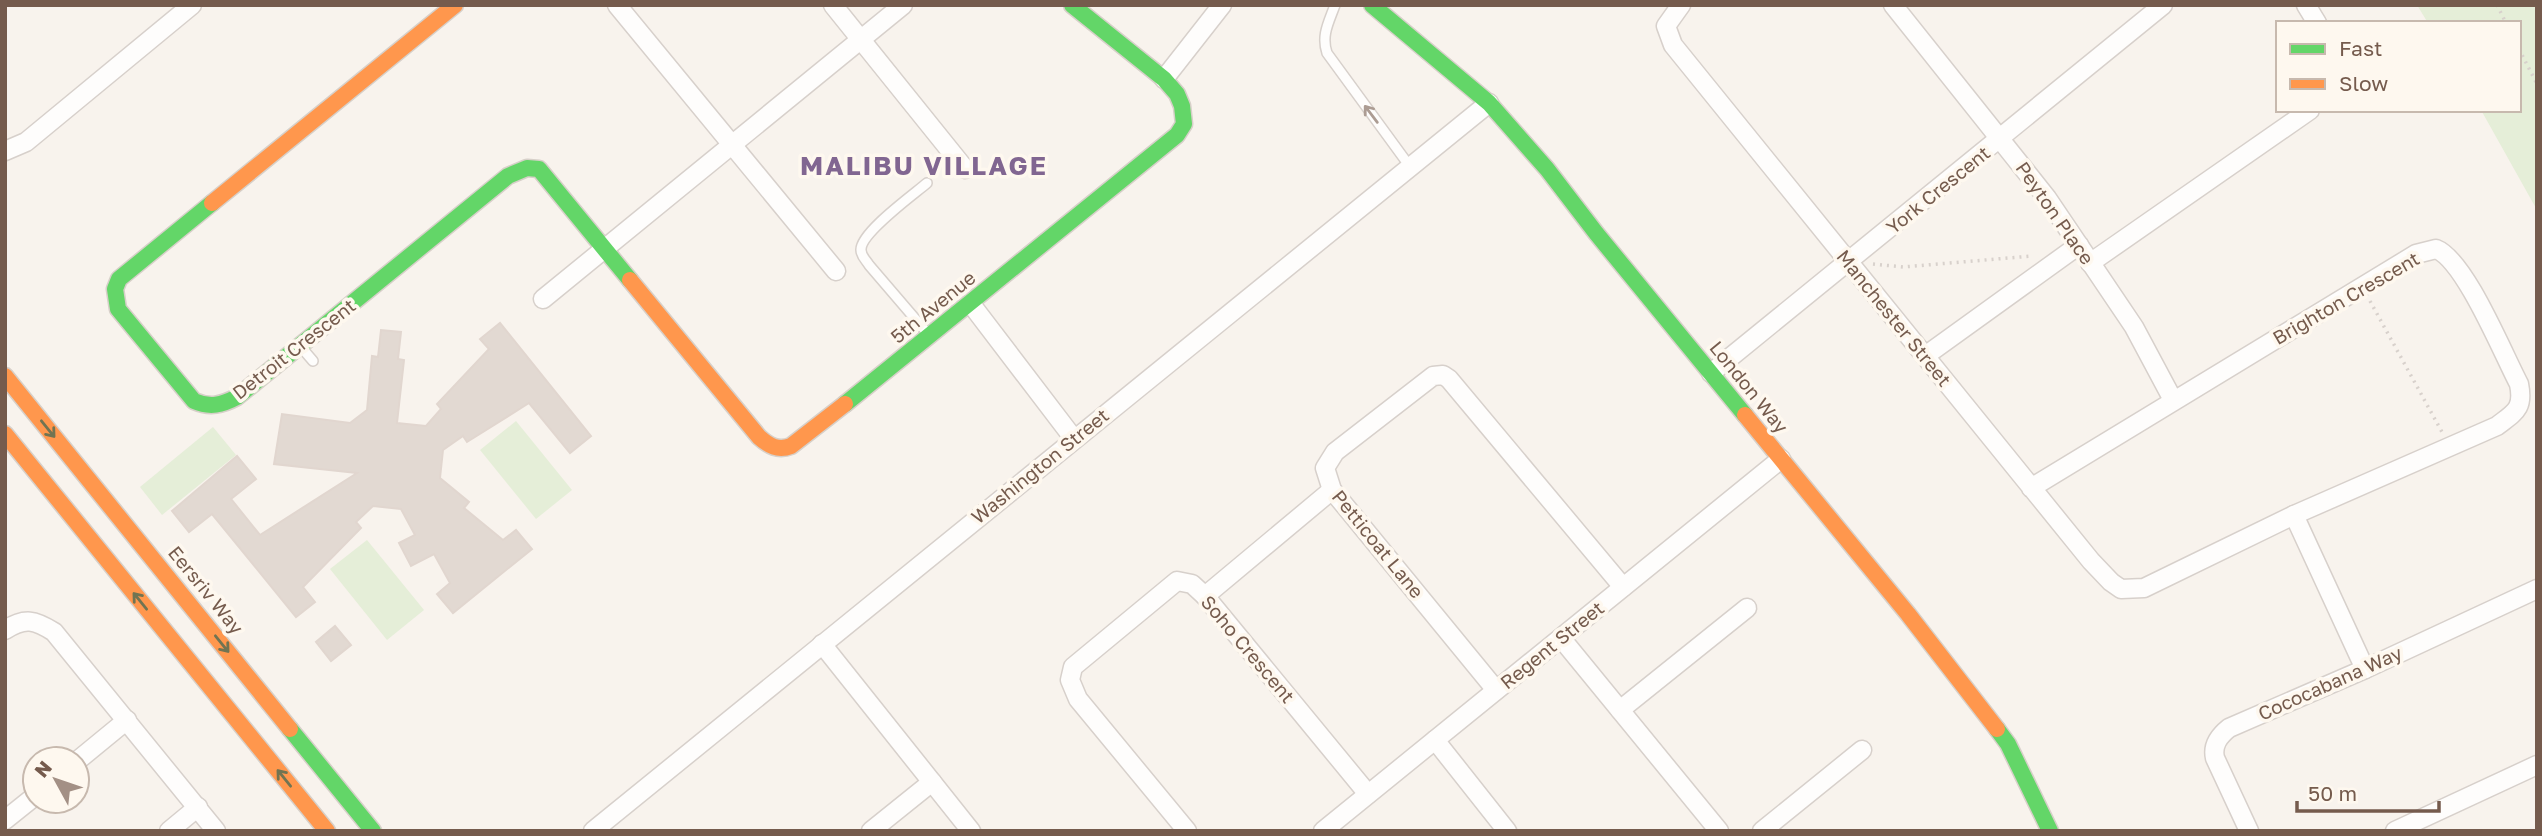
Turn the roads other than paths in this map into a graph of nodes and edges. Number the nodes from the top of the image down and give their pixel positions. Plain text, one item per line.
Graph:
1 (192, 5) edge
2 (455, 5) edge
3 (617, 5) edge
4 (833, 5) edge
5 (903, 5) edge
6 (1072, 5) edge
7 (1222, 5) edge
8 (1335, 5) edge
9 (1372, 5) edge
10 (1681, 5) edge
11 (2164, 5) edge
12 (2306, 5) edge
13 (1895, 6) edge
14 (2316, 21) edge
15 (860, 39) junction
16 (1164, 79) junction
17 (1489, 103) junction
18 (2307, 112) edge
19 (2001, 139) junction
20 (732, 145) junction
21 (5, 151) edge
22 (1411, 168) junction
23 (965, 169) dead end
24 (927, 183) dead end
25 (2079, 245) junction
26 (603, 248) junction
27 (1850, 262) junction
28 (2091, 263) junction
29 (836, 271) dead end
30 (543, 299) dead end
31 (971, 304) junction
32 (930, 337) junction
33 (299, 346) junction
34 (1925, 356) junction
35 (313, 361) dead end
36 (1711, 373) junction
37 (5, 376) edge
38 (2174, 400) junction
39 (5, 435) edge
40 (1074, 439) junction
41 (1781, 459) junction
42 (2031, 488) junction
43 (1332, 490) junction
44 (2294, 515) junction
45 (1623, 587) junction
46 (2144, 588) joint
47 (2537, 589) edge
48 (1205, 596) junction
49 (1747, 608) dead end
50 (6, 628) edge
51 (1561, 638) junction
52 (822, 644) junction
53 (2365, 669) junction
54 (1496, 690) junction
55 (1620, 710) junction
56 (127, 720) junction
57 (1435, 740) junction
58 (91, 750) edge
59 (1862, 750) dead end
60 (2537, 765) edge
61 (932, 782) junction
62 (1368, 794) junction
63 (198, 807) junction
64 (169, 831) edge
65 (216, 831) edge
66 (327, 831) edge
67 (373, 831) edge
68 (593, 831) edge
69 (871, 831) edge
70 (971, 831) edge
71 (1186, 831) edge
72 (1323, 831) edge
73 (1507, 831) edge
74 (1719, 831) edge
75 (1762, 831) edge
76 (2050, 831) edge
77 (2249, 831) edge
78 (2395, 831) edge

1 - 21 street
2 - 33 street, Detroit Crescent
3 - 20 street
4 - 15 street
5 - 15 street
6 - 16 street, 5th Avenue
7 - 16 street
22 -> 8 lane
9 - 17 street, London Way
10 - 27 street, Manchester Street
11 - 19 street, York Crescent
12 - 14 street
13 - 19 street, Peyton Place
15 - 20 street
15 - 23 street
16 - 31 street, 5th Avenue
17 - 22 street, Washington Street
17 - 36 street, London Way
18 - 28 street
19 - 25 street, Peyton Place
19 - 27 street, York Crescent
20 - 26 street
20 - 29 street
22 - 40 street, Washington Street
24 - 32 lane
25 - 28 street, Peyton Place
25 - 34 street
26 - 30 street
26 - 32 street, 5th Avenue
26 - 33 street, Detroit Crescent
27 - 34 street, Manchester Street
27 - 36 street, York Crescent
28 - 38 street, Peyton Place
31 - 32 street, 5th Avenue
31 - 40 street
33 - 35 lane
34 - 42 street, Manchester Street
36 - 41 street, London Way
37 -> 67 street, Eersriv Way
38 - 42 street, Brighton Crescent
38 - 44 street, Brighton Crescent
66 -> 39 street
40 - 52 street, Washington Street
41 - 45 street, Regent Street
41 - 76 street, London Way
42 - 46 street, Manchester Street
43 - 45 street, Petticoat Lane
43 - 48 street
43 - 54 street, Petticoat Lane
44 - 46 street, Brighton Crescent
44 - 53 street
45 - 51 street, Regent Street
47 - 53 street, Cococabana Way
48 - 62 street, Soho Crescent
48 - 71 street, Soho Crescent
49 - 55 street
50 - 56 street
51 - 54 street, Regent Street
51 - 55 street
52 - 61 street
52 - 68 street, Washington Street
53 - 77 street, Cococabana Way
54 - 57 street, Regent Street
55 - 74 street
56 - 58 street
56 - 63 street
57 - 62 street, Regent Street
57 - 73 street
59 - 75 street
60 - 78 street
61 - 69 street
61 - 70 street
62 - 72 street, Regent Street
63 - 64 street
63 - 65 street

